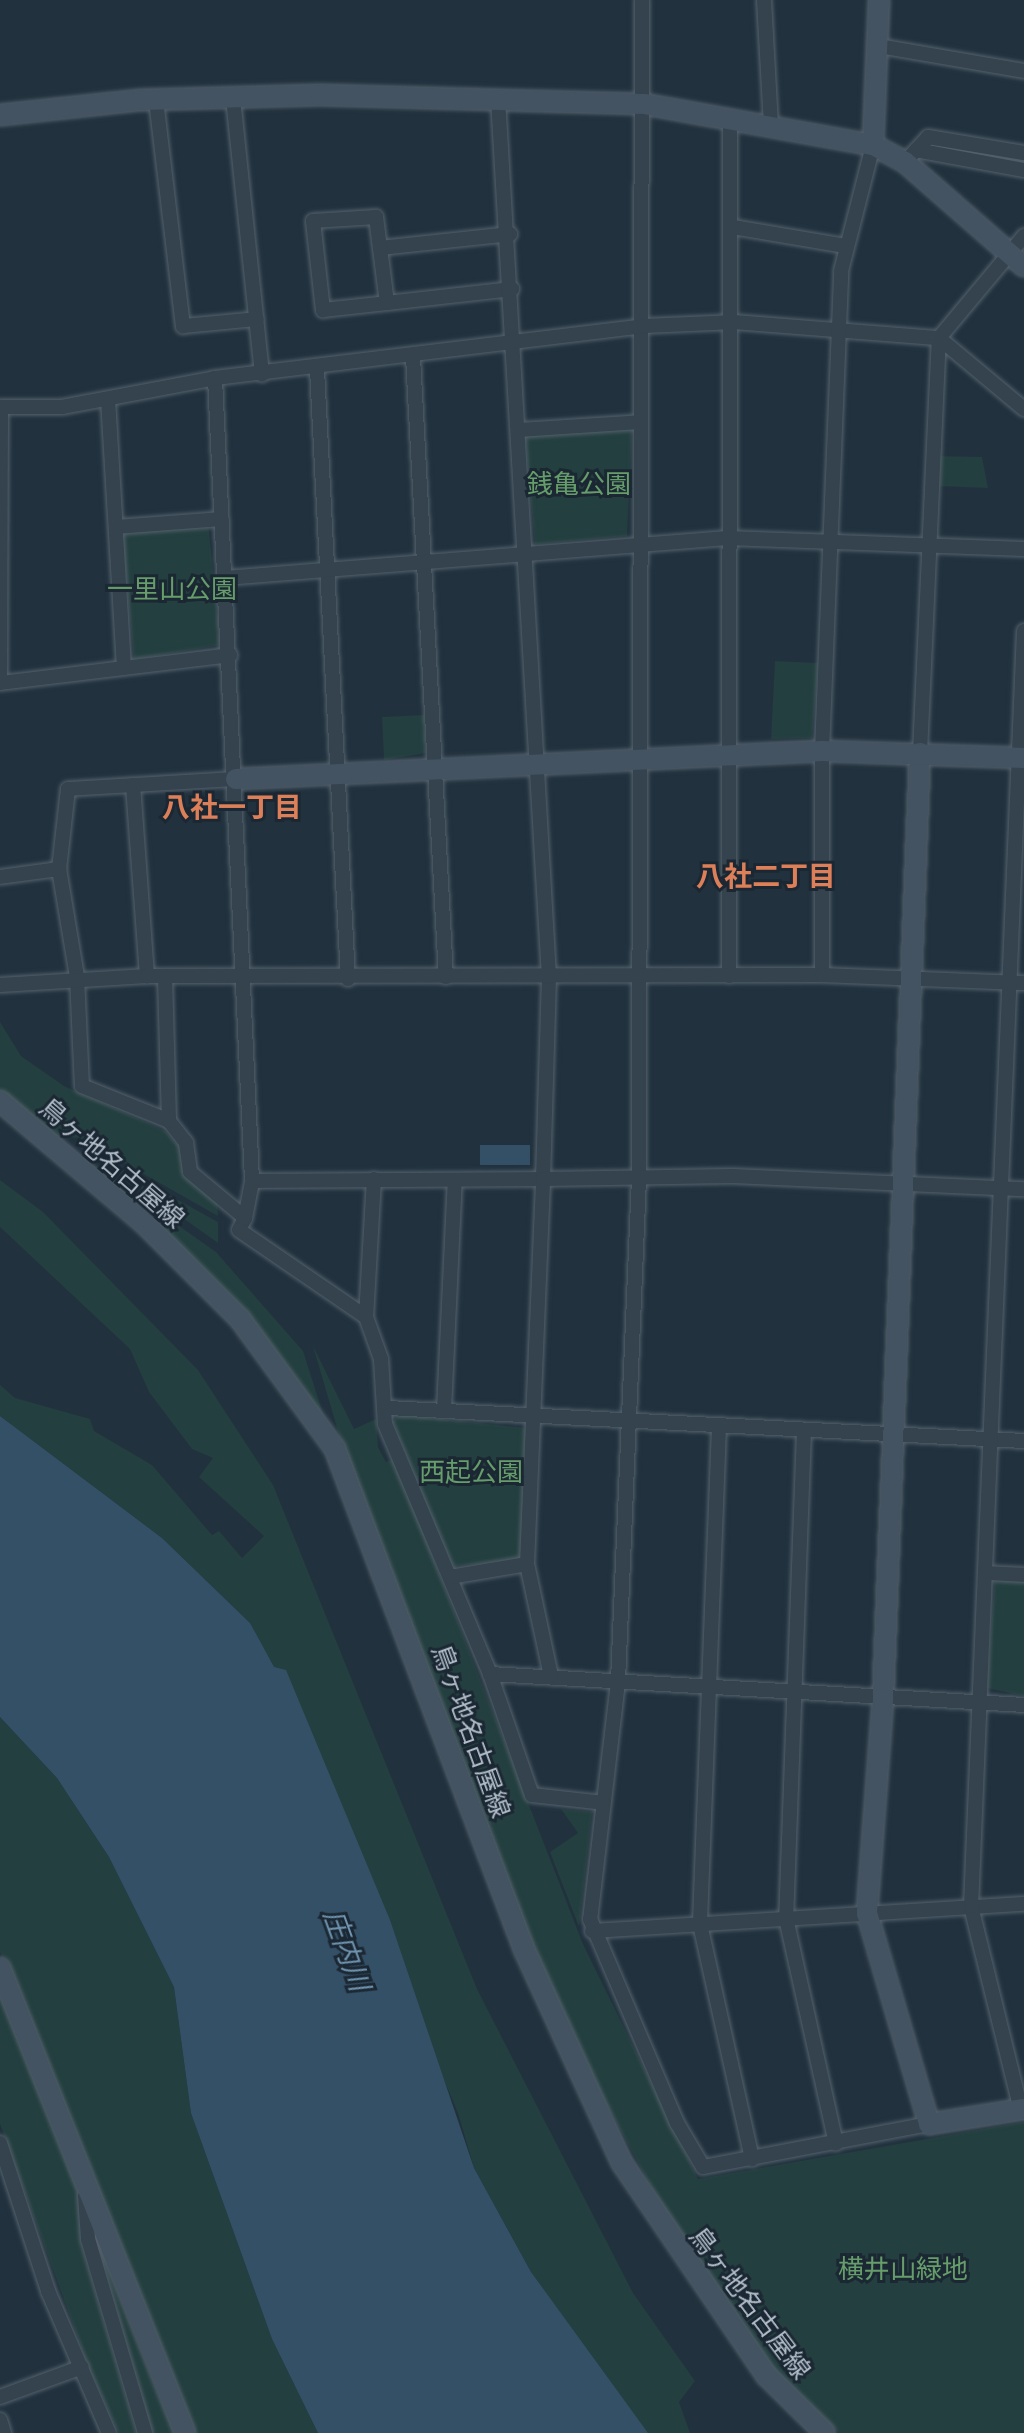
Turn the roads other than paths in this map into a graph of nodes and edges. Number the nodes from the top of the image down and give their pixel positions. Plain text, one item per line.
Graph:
1 (642, 0) edge
2 (764, 0) edge
3 (879, 0) edge
4 (879, 46) junction
5 (1024, 71) edge
6 (233, 98) junction
7 (498, 98) junction
8 (156, 100) junction
9 (644, 104) junction
10 (0, 115) edge
11 (730, 120) junction
12 (771, 127) junction
13 (873, 145) junction
14 (1024, 153) edge
15 (911, 156) junction
16 (1024, 170) edge
17 (733, 227) junction
18 (510, 234) junction
19 (1024, 236) edge
20 (845, 246) junction
21 (380, 248) junction
22 (1017, 259) edge
23 (512, 289) junction
24 (387, 303) junction
25 (257, 319) junction
26 (734, 322) junction
27 (644, 326) junction
28 (838, 330) junction
29 (939, 338) junction
30 (513, 345) junction
31 (413, 356) junction
32 (317, 369) junction
33 (262, 374) junction
34 (215, 378) junction
35 (108, 399) junction
36 (0, 407) edge
37 (1024, 409) edge
38 (641, 422) junction
39 (518, 430) junction
40 (222, 519) junction
41 (116, 527) junction
42 (0, 534) edge
43 (727, 538) junction
44 (829, 539) junction
45 (638, 543) junction
46 (929, 544) junction
47 (1024, 549) edge
48 (525, 552) junction
49 (424, 559) junction
50 (327, 570) junction
51 (225, 578) junction
52 (1024, 631) edge
53 (230, 655) junction
54 (124, 668) junction
55 (822, 751) junction
56 (920, 753) junction
57 (726, 755) junction
58 (1021, 758) edge
59 (637, 760) junction
60 (536, 765) junction
61 (436, 770) junction
62 (337, 775) junction
63 (236, 779) junction
64 (133, 785) junction
65 (59, 869) junction
66 (0, 877) edge
67 (822, 975) junction
68 (147, 976) junction
69 (729, 976) junction
70 (77, 977) junction
71 (165, 977) junction
72 (446, 977) junction
73 (549, 977) junction
74 (638, 977) junction
75 (910, 978) junction
76 (244, 979) junction
77 (348, 979) junction
78 (1017, 983) edge
79 (0, 985) edge
80 (0, 1101) edge
81 (169, 1121) junction
82 (639, 1178) junction
83 (374, 1179) junction
84 (543, 1179) junction
85 (455, 1180) junction
86 (252, 1181) junction
87 (902, 1184) junction
88 (1001, 1188) junction
89 (1024, 1189) edge
90 (245, 1218) junction
91 (366, 1317) junction
92 (388, 1408) junction
93 (444, 1410) junction
94 (534, 1416) junction
95 (629, 1420) junction
96 (719, 1427) junction
97 (804, 1431) junction
98 (894, 1435) junction
99 (991, 1438) junction
100 (1024, 1441) edge
101 (527, 1564) junction
102 (986, 1573) junction
103 (1024, 1575) edge
104 (450, 1577) junction
105 (490, 1674) junction
106 (551, 1676) junction
107 (618, 1682) junction
108 (707, 1689) junction
109 (794, 1694) junction
110 (883, 1699) junction
111 (980, 1703) junction
112 (1024, 1705) edge
113 (604, 1803) junction
114 (1024, 1904) edge
115 (971, 1907) junction
116 (867, 1913) junction
117 (786, 1918) junction
118 (700, 1924) junction
119 (592, 1931) junction
120 (0, 1968) edge
121 (1022, 2110) edge
122 (929, 2124) junction
123 (836, 2144) junction
124 (1, 2148) edge
125 (752, 2159) junction
126 (85, 2192) junction
127 (82, 2367) junction
128 (0, 2397) edge
129 (0, 2420) edge
130 (4, 2433) edge
131 (109, 2433) edge
132 (145, 2433) edge
133 (185, 2433) edge
134 (825, 2433) edge

1 - 9 street
2 - 12 street
3 - 4 street
4 - 5 street
4 - 13 street
6 - 7 street
6 - 8 street
6 - 25 street
7 - 9 street
7 - 18 street
8 - 10 street
8 - 25 street
9 - 11 street
9 - 27 street
11 - 12 street
11 - 17 street
12 - 13 street
13 - 15 street
13 - 20 street
14 - 15 street
15 - 16 street
15 - 22 street
17 - 20 street
17 - 26 street
18 - 21 street
18 - 23 street
19 - 22 street
20 - 28 street
21 - 24 street
21 - 24 street
22 - 29 street
23 - 24 street
23 - 30 street
25 - 33 street
26 - 27 street
26 - 28 street
26 - 43 street
27 - 30 street
27 - 38 street
28 - 29 street
28 - 44 street
29 - 37 street
29 - 46 street
30 - 31 street
30 - 39 street
31 - 32 street
31 - 49 street
32 - 33 street
32 - 50 street
33 - 34 street
34 - 35 street
34 - 40 street
35 - 36 street
35 - 41 street
36 - 42 street
38 - 39 street
38 - 45 street
39 - 48 street
40 - 41 street
40 - 51 street
41 - 54 street
42 - 54 street
43 - 44 street
43 - 45 street
43 - 57 street
44 - 46 street
44 - 55 street
45 - 48 street
45 - 59 street
46 - 47 street
46 - 56 street
48 - 49 street
48 - 60 street
49 - 50 street
49 - 61 street
50 - 51 street
50 - 62 street
51 - 53 street
52 - 58 street
53 - 54 street
53 - 63 street
55 - 56 street
55 - 57 street
55 - 67 street
56 - 58 street
56 - 75 street
57 - 59 street
57 - 69 street
58 - 78 street
59 - 60 street
59 - 74 street
60 - 61 street
60 - 73 street
61 - 62 street
61 - 72 street
62 - 63 street
62 - 77 street
63 - 64 street
63 - 76 street
64 - 65 street
64 - 68 street
65 - 66 street
65 - 70 street
67 - 69 street
67 - 75 street
68 - 70 street
68 - 71 street
69 - 74 street
70 - 79 street
70 - 81 street
71 - 76 street
71 - 81 street
72 - 73 street
72 - 77 street
73 - 74 street
73 - 84 street
74 - 82 street
75 - 78 street
75 - 87 street
76 - 77 street
76 - 86 street
78 - 88 street
80 - 134 street, 鳥ヶ地名古屋線
81 - 90 street
82 - 84 street
82 - 87 street
82 - 95 street
83 - 85 street
83 - 86 street
83 - 91 street
84 - 85 street
84 - 94 street
85 - 93 street
86 - 90 street
87 - 88 street
87 - 98 street
88 - 89 street
88 - 99 street
90 - 91 street
91 - 92 street
92 - 93 street
92 - 104 street
93 - 94 street
94 - 95 street
94 - 101 street
95 - 96 street
95 - 107 street
96 - 97 street
96 - 108 street
97 - 98 street
97 - 109 street
98 - 99 street
98 - 110 street
99 - 100 street
99 - 102 street
101 - 104 street
101 - 106 street
102 - 103 street
102 - 111 street
104 - 105 street
105 - 106 street
105 - 113 street
106 - 107 street
107 - 108 street
107 - 113 street
108 - 109 street
108 - 118 street
109 - 110 street
109 - 117 street
110 - 111 street
110 - 116 street
111 - 112 street
111 - 115 street
113 - 119 street
114 - 115 street
115 - 116 street
115 - 121 street
116 - 117 street
116 - 122 street
117 - 118 street
117 - 123 street
118 - 119 street
118 - 125 street
119 - 125 street
120 - 126 street
121 - 122 street
122 - 123 street
123 - 125 street
124 - 127 street
126 - 132 street
126 - 133 street
127 - 128 street
127 - 131 street
129 - 130 street

